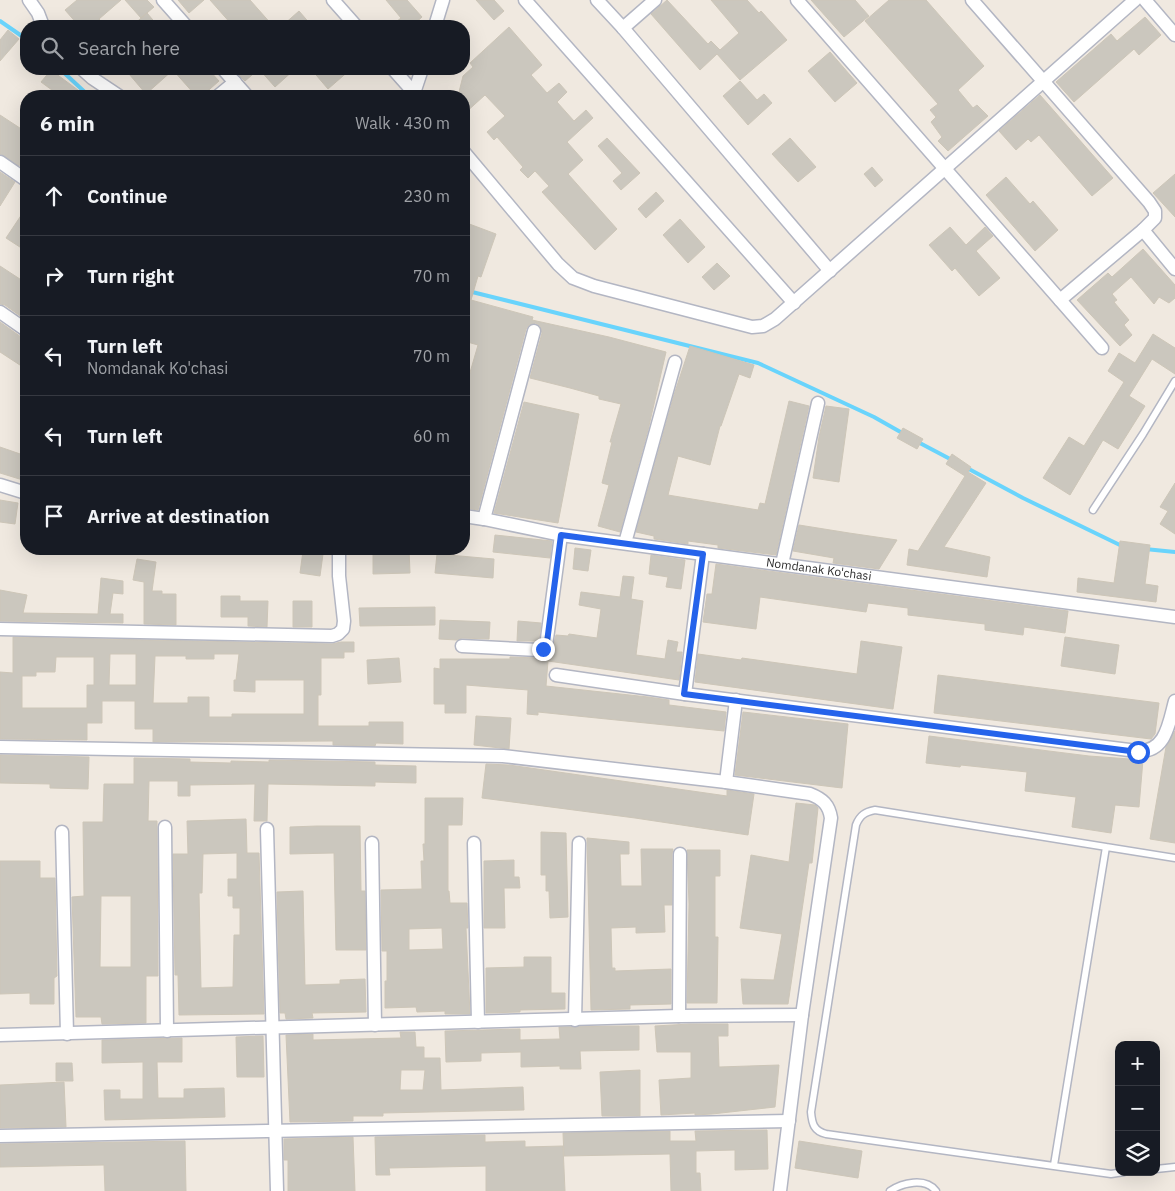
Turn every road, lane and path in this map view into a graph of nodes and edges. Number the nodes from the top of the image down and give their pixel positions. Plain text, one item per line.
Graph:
1 (29, 0) edge
2 (163, 0) edge
3 (332, 0) edge
4 (443, 0) edge
5 (525, 0) edge
6 (597, 0) edge
7 (655, 0) edge
8 (797, 0) edge
9 (972, 0) edge
10 (1135, 0) edge
11 (1145, 0) edge
12 (41, 20) edge
13 (181, 20) edge
14 (350, 20) edge
15 (437, 20) edge
16 (623, 28) junction
17 (1175, 34) edge
18 (89, 75) edge
19 (229, 75) edge
20 (398, 75) edge
21 (420, 75) edge
22 (235, 82) junction
23 (1043, 82) junction
24 (110, 90) edge
25 (225, 90) edge
26 (242, 90) edge
27 (411, 90) edge
28 (416, 90) edge
29 (470, 159) edge
30 (0, 162) edge
31 (945, 170) junction
32 (20, 176) edge
33 (1143, 230) junction
34 (1175, 269) edge
35 (830, 271) junction
36 (1060, 300) junction
37 (794, 303) junction
38 (0, 312) edge
39 (20, 326) edge
40 (534, 331) dead end
41 (1102, 348) dead end
42 (675, 362) dead end
43 (1175, 381) edge
44 (818, 403) dead end
45 (0, 485) edge
46 (20, 490) edge
47 (1093, 510) dead end
48 (470, 517) edge
49 (484, 519) junction
50 (561, 535) junction
51 (625, 543) junction
52 (703, 554) junction
53 (339, 555) edge
54 (782, 564) junction
55 (1175, 617) edge
56 (0, 629) edge
57 (462, 646) dead end
58 (556, 675) dead end
59 (684, 694) junction
60 (736, 700) junction
61 (1175, 701) edge
62 (1170, 736) edge
63 (0, 747) edge
64 (726, 782) junction
65 (165, 827) dead end
66 (267, 829) dead end
67 (62, 832) dead end
68 (372, 843) dead end
69 (474, 843) dead end
70 (579, 843) dead end
71 (1106, 847) junction
72 (680, 854) dead end
73 (1175, 858) edge
74 (802, 1015) junction
75 (679, 1016) junction
76 (574, 1020) junction
77 (478, 1022) junction
78 (375, 1025) junction
79 (272, 1028) junction
80 (167, 1031) junction
81 (67, 1034) junction
82 (0, 1035) edge
83 (789, 1121) junction
84 (275, 1132) junction
85 (0, 1136) edge
86 (1054, 1166) junction
87 (1175, 1167) edge
88 (1160, 1169) edge
89 (1115, 1173) edge
90 (277, 1191) edge
91 (780, 1191) edge
92 (890, 1191) edge
93 (936, 1191) edge

1 - 12 street
2 - 13 street
3 - 14 street
4 - 15 street
5 - 37 street
6 - 16 street
7 - 16 street
8 - 31 street
9 - 23 street
10 - 23 street
11 - 17 street
16 - 35 street
18 - 24 street
19 - 22 street
20 - 27 street
21 - 28 street
22 - 25 street
22 - 26 street
23 - 31 street
23 - 33 street
29 - 37 street
30 - 32 street
31 - 35 street
31 - 36 street
33 - 34 street
33 - 36 street
35 - 37 street
36 - 41 street
38 - 39 street
40 - 49 street
42 - 51 street
43 - 47 lane
44 - 54 street
45 - 46 street
48 - 49 street, Nomdanak Ko'chasi
49 - 50 street, Nomdanak Ko'chasi
50 - 51 street, Nomdanak Ko'chasi
50 - 57 street
51 - 52 street, Nomdanak Ko'chasi
52 - 54 street, Nomdanak Ko'chasi
52 - 59 street
53 - 56 street
54 - 55 street, Nomdanak Ko'chasi
58 - 59 street
59 - 60 street
60 - 62 street
60 - 64 street
61 - 62 street
63 - 64 street
64 - 74 street
65 - 80 street
66 - 79 street
67 - 81 street
68 - 78 street
69 - 77 street
70 - 76 street
71 - 73 lane
71 - 86 lane
71 - 86 lane
72 - 75 street
74 - 75 street
74 - 83 street
75 - 76 street
76 - 77 street
77 - 78 street
78 - 79 street
79 - 80 street
79 - 84 street
80 - 81 street
81 - 82 street
83 - 84 street
83 - 91 street
84 - 85 street
84 - 90 street
86 - 89 lane
87 - 88 lane
92 - 93 lane

